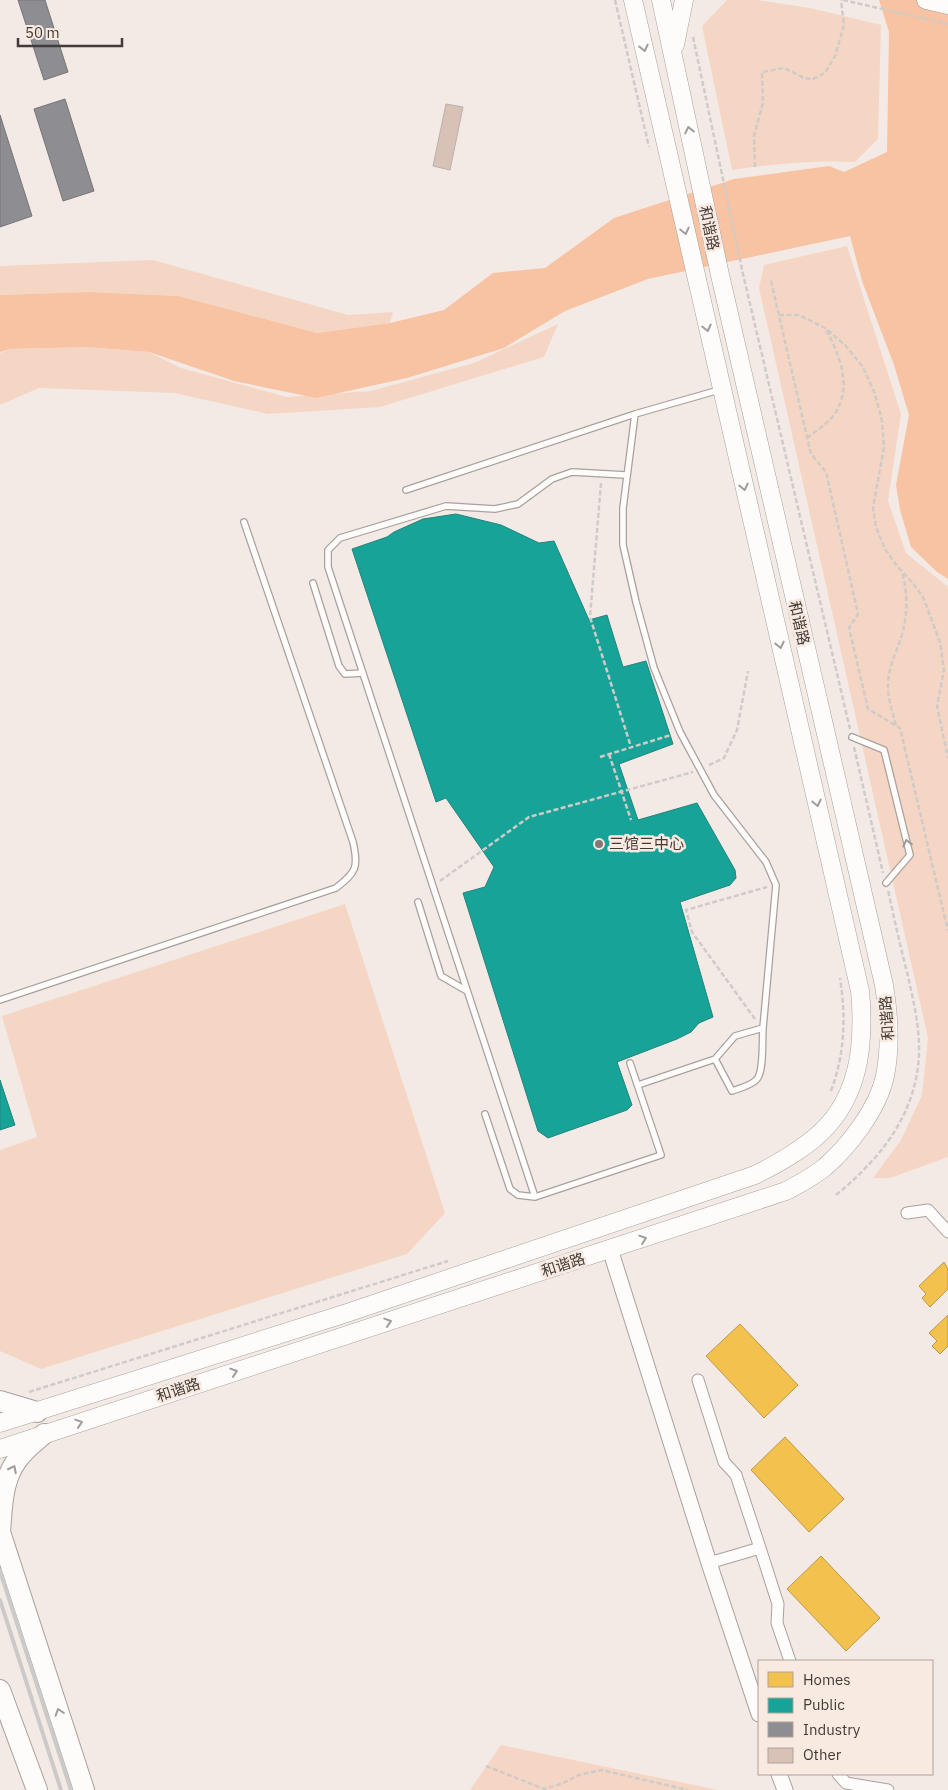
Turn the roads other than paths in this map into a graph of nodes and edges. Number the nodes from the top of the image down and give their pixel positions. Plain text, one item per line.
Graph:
1 (633, 0) edge
2 (662, 0) edge
3 (684, 0) edge
4 (926, 0) edge
5 (948, 5) edge
6 (674, 58) junction
7 (721, 389) junction
8 (635, 414) junction
9 (626, 475) junction
10 (406, 490) dead end
11 (244, 522) dead end
12 (313, 584) dead end
13 (363, 673) junction
14 (852, 737) dead end
15 (886, 883) dead end
16 (418, 902) dead end
17 (467, 992) junction
18 (0, 1000) edge
19 (762, 1028) junction
20 (715, 1059) junction
21 (630, 1063) dead end
22 (638, 1085) junction
23 (485, 1114) dead end
24 (535, 1197) junction
25 (907, 1213) dead end
26 (948, 1232) edge
27 (610, 1250) junction
28 (698, 1380) dead end
29 (0, 1401) edge
30 (37, 1412) junction
31 (0, 1423) edge
32 (44, 1434) junction
33 (0, 1449) edge
34 (0, 1533) edge
35 (760, 1548) junction
36 (709, 1563) junction
37 (790, 1660) edge
38 (0, 1690) edge
39 (758, 1711) edge
40 (779, 1775) edge
41 (839, 1775) edge
42 (37, 1790) edge
43 (84, 1790) edge
44 (784, 1790) edge
45 (888, 1790) edge

1 -> 7 main road, 和谐路
2 - 6 main road, 和谐路
3 - 6 main road
4 - 5 main road
27 -> 6 main road, 和谐路
7 - 8 lane
7 -> 30 main road, 和谐路
8 - 9 lane
8 - 10 lane
9 - 13 lane
9 - 19 lane
11 - 18 lane
12 - 13 lane
13 - 17 lane
15 -> 14 lane
16 - 17 lane
17 - 24 lane
19 - 20 lane
19 - 20 lane
20 - 22 lane
21 - 22 lane
22 - 24 lane
23 - 24 lane
25 - 26 street
32 -> 27 main road, 和谐路
27 - 36 street
28 - 35 street
29 - 30 highway
30 - 31 main road, 和谐路
32 - 33 main road, 和谐路
34 -> 32 highway
43 -> 34 highway
35 - 36 street
35 - 37 street
36 - 39 street
38 - 42 highway
40 - 44 street
41 - 45 street

